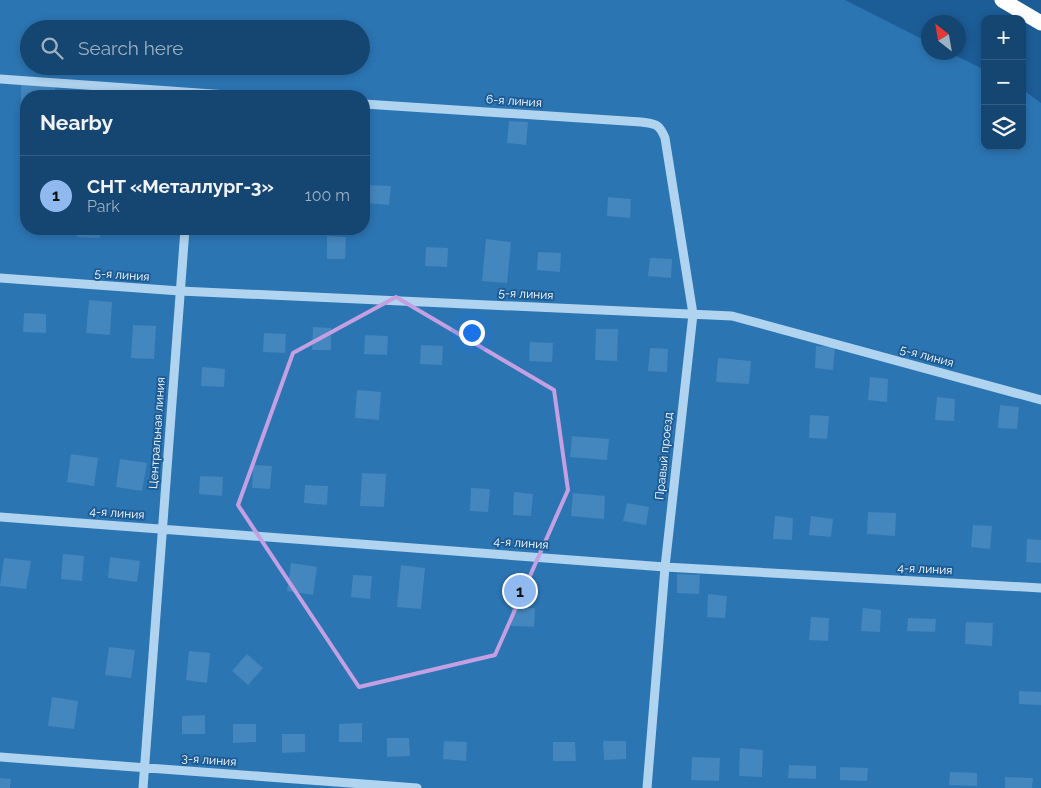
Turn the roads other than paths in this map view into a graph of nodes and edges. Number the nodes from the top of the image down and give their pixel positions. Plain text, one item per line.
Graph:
1 (1002, 0) edge
2 (1041, 24) edge
3 (0, 79) edge
4 (134, 90) edge
5 (370, 104) edge
6 (662, 128) joint
7 (185, 235) edge
8 (0, 278) edge
9 (180, 292) junction
10 (693, 314) junction
11 (1041, 400) edge
12 (0, 517) edge
13 (162, 528) junction
14 (664, 567) junction
15 (1041, 588) edge
16 (0, 756) edge
17 (144, 768) junction
18 (143, 788) edge
19 (417, 788) edge
20 (647, 788) edge

1 - 2 highway
3 - 4 lane
5 - 6 lane, 6-я линия
6 - 10 lane, Правый проезд
7 - 9 lane, Центральная линия
8 - 9 lane, 5-я линия
9 - 10 lane, 5-я линия
9 - 13 lane, Центральная линия
10 - 11 lane, 5-я линия
10 - 14 lane, Правый проезд
12 - 13 lane, 4-я линия
13 - 14 lane, 4-я линия
13 - 17 lane, Центральная линия
14 - 15 lane, 4-я линия
14 - 20 lane, Правый проезд
16 - 17 lane, 3-я линия
17 - 18 lane, Центральная линия
17 - 19 lane, 3-я линия

